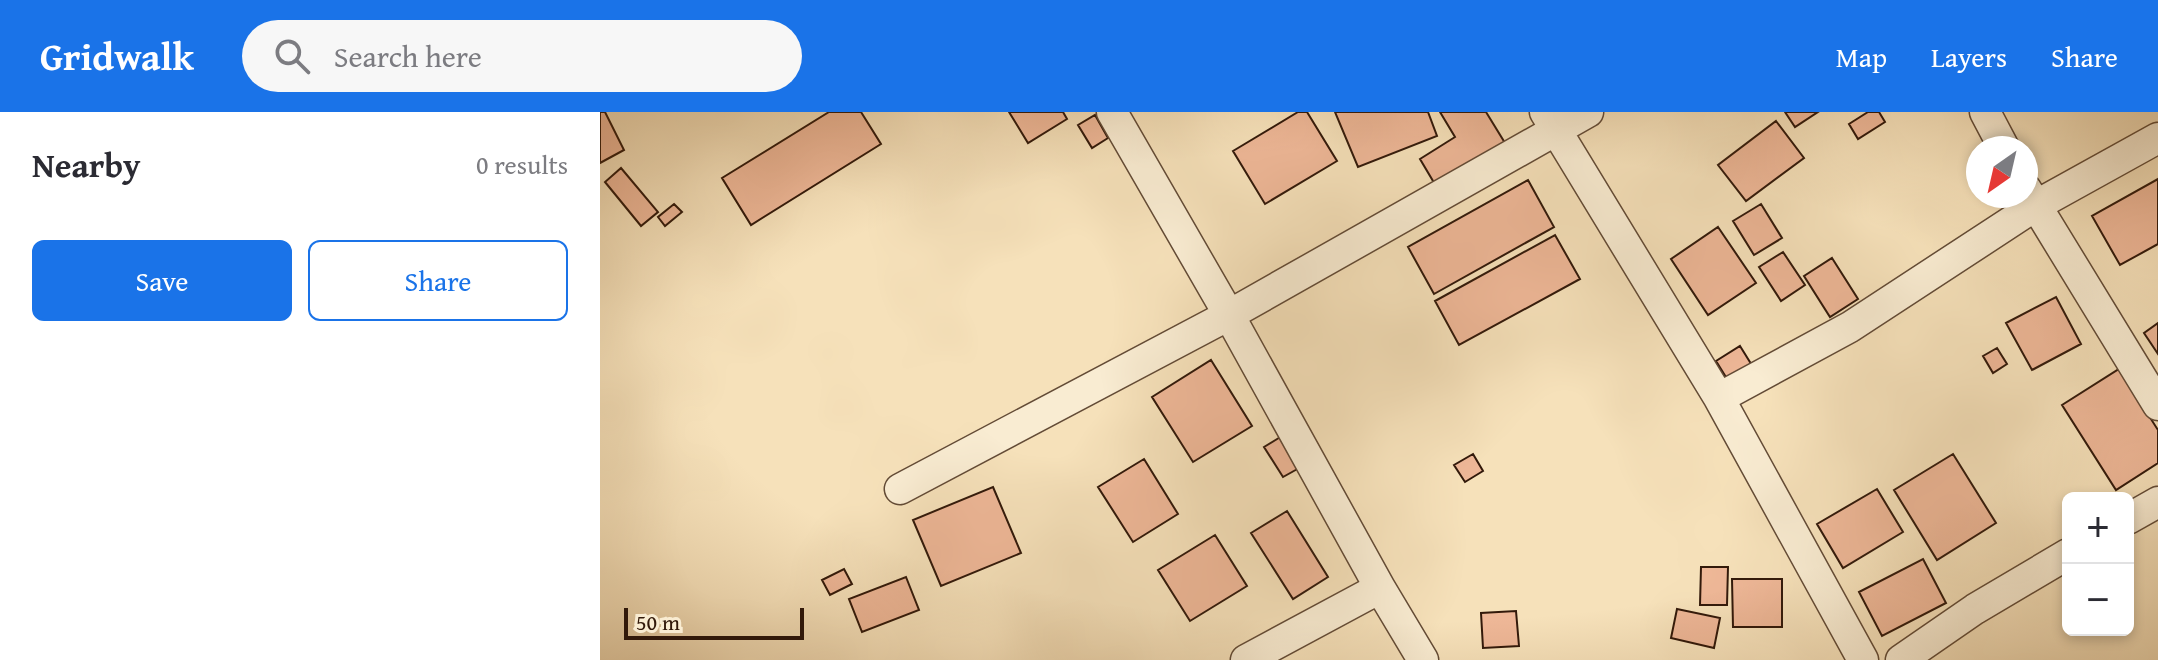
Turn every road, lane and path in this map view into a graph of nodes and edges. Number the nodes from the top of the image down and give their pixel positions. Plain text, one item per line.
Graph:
1 (1112, 112) edge
2 (1588, 112) edge
3 (1985, 112) edge
4 (1551, 121) edge
5 (1998, 136) edge
6 (2158, 138) edge
7 (2038, 195) edge
8 (2017, 208) edge
9 (2037, 208) edge
10 (1229, 315) junction
11 (1719, 398) junction
12 (2158, 405) edge
13 (900, 489) dead end
14 (2158, 502) edge
15 (2134, 516) edge
16 (2062, 558) edge
17 (1380, 588) junction
18 (1246, 660) edge
19 (1423, 660) edge
20 (1863, 660) edge
21 (1901, 660) edge

1 - 10 street
2 - 4 street
3 - 5 street
4 - 10 street
4 - 11 street
6 - 7 street
8 - 11 street
9 - 12 street
10 - 13 street
10 - 17 street
11 - 20 street
14 - 15 street
16 - 21 street
17 - 18 street
17 - 19 street

